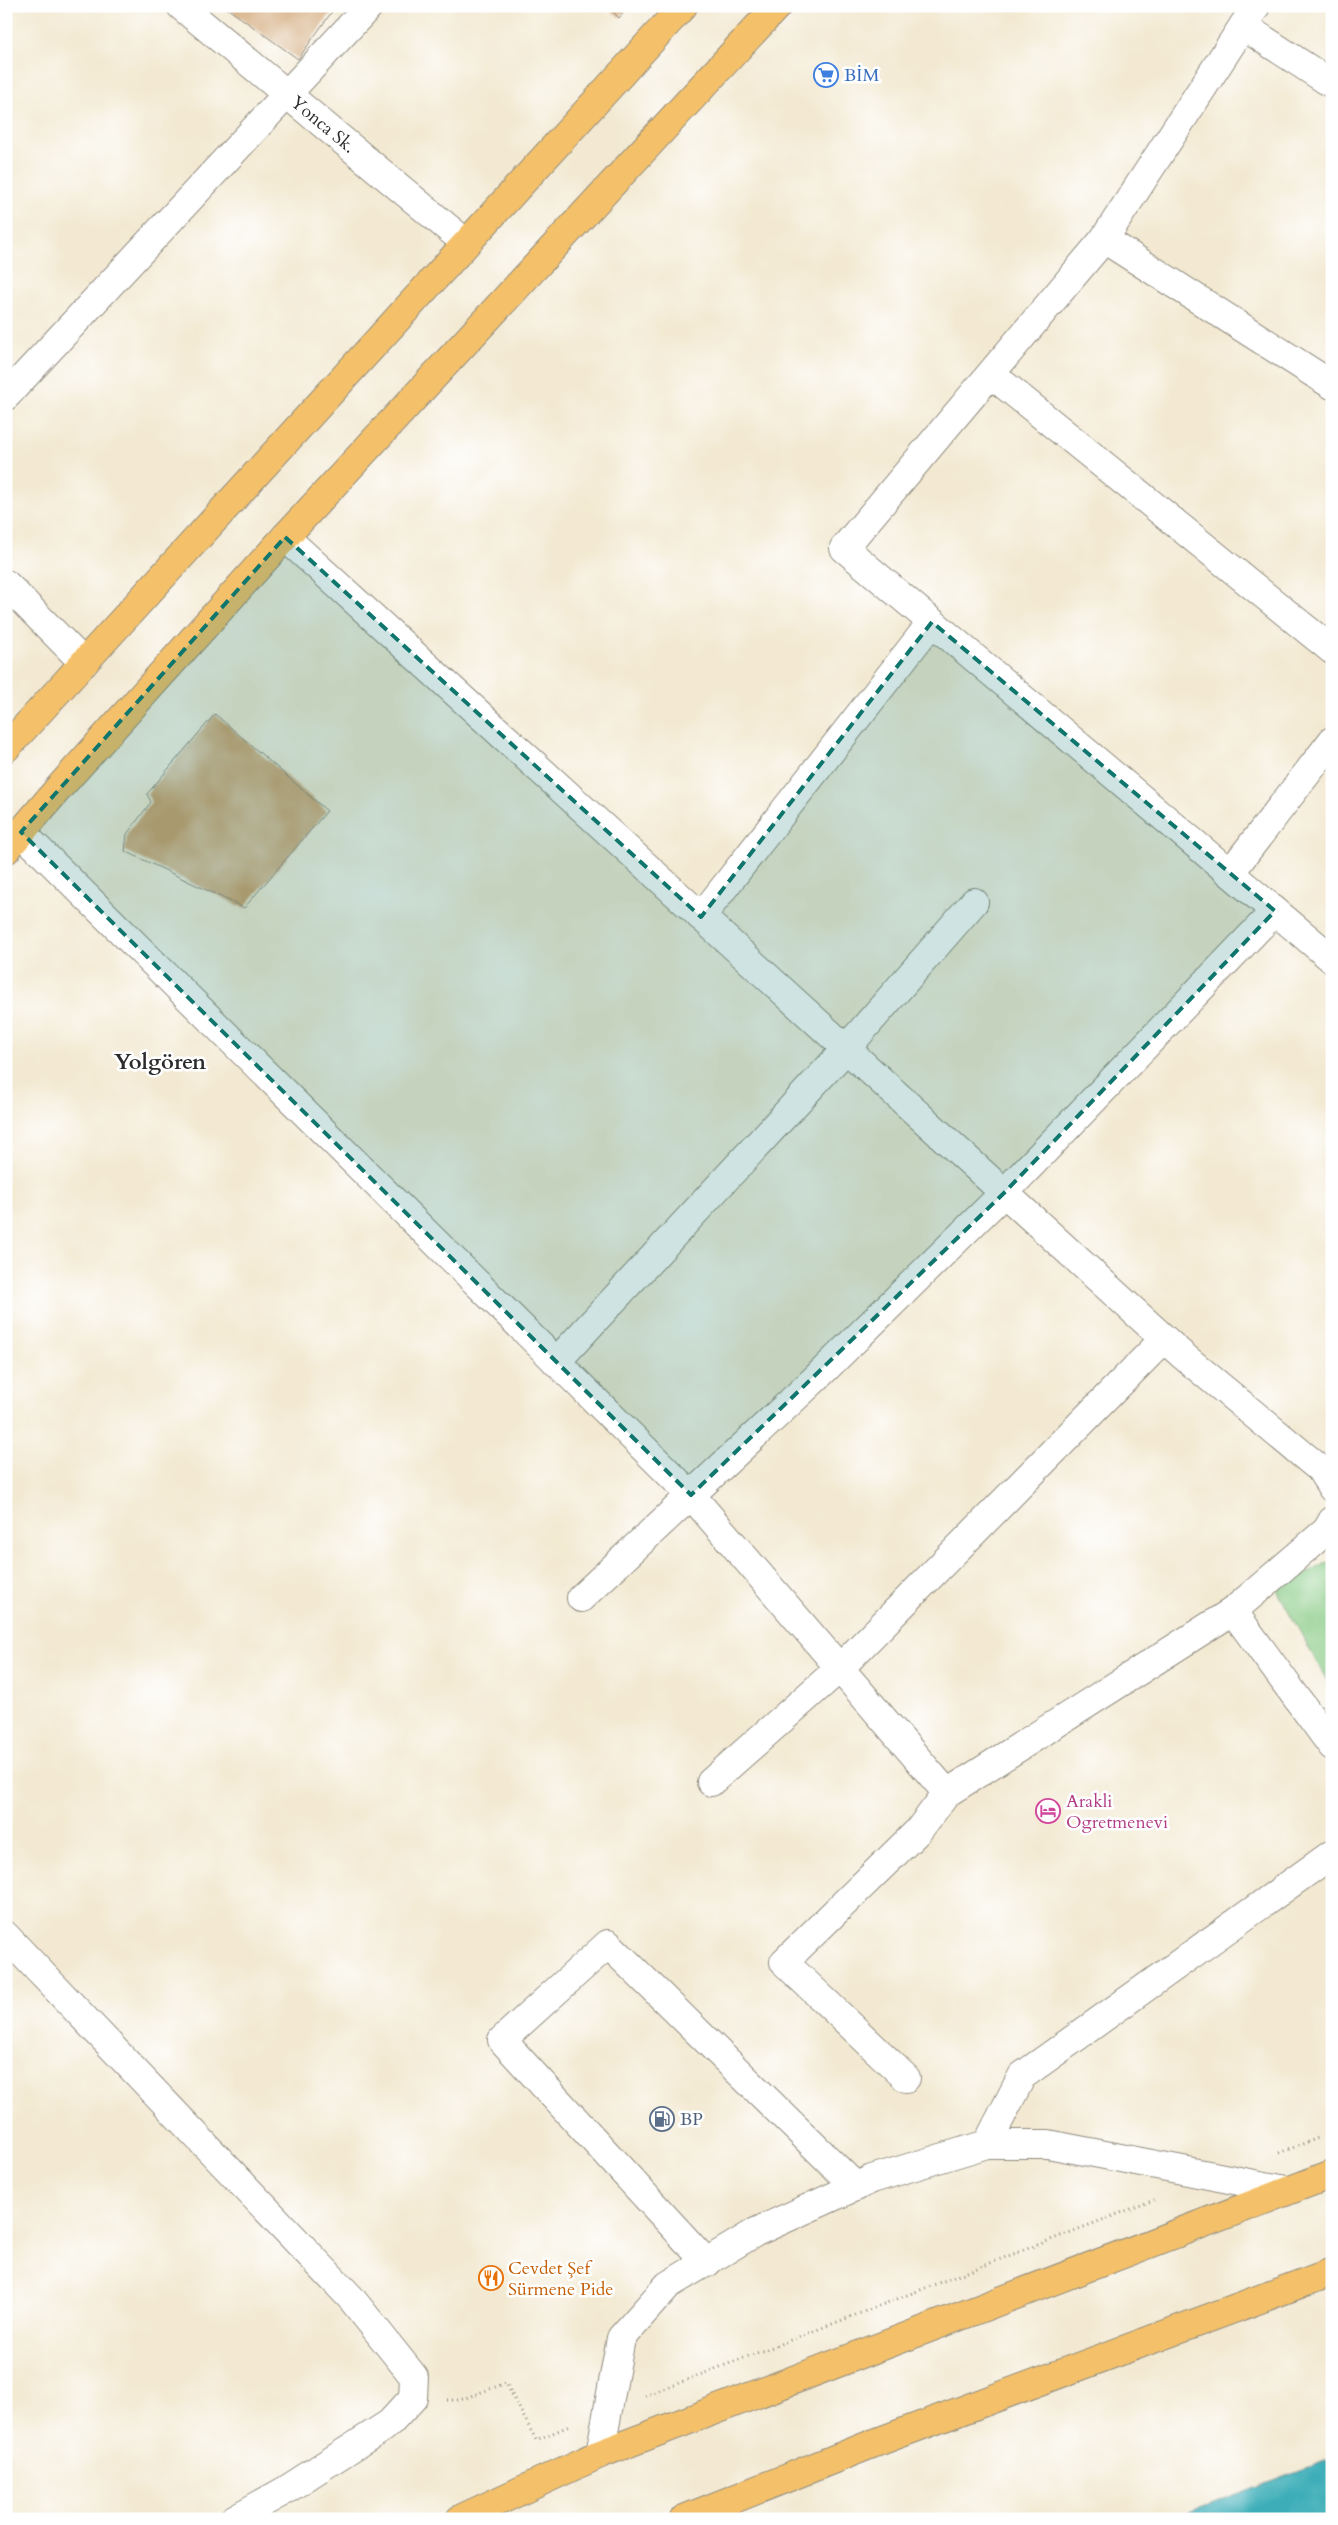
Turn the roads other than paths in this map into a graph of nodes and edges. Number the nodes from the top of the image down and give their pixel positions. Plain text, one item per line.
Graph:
1 (181, 6) edge
2 (369, 6) edge
3 (683, 6) edge
4 (777, 6) edge
5 (1250, 16) edge
6 (1332, 84) edge
7 (287, 94) junction
8 (1104, 239) junction
9 (466, 243) junction
10 (990, 374) junction
11 (1332, 385) edge
12 (6, 396) edge
13 (285, 537) junction
14 (6, 584) edge
15 (932, 622) junction
16 (1332, 650) edge
17 (84, 663) junction
18 (1332, 741) edge
19 (6, 748) edge
20 (14, 841) edge
21 (1230, 873) junction
22 (974, 902) dead end
23 (1275, 911) junction
24 (701, 917) junction
25 (1332, 959) edge
26 (846, 1049) junction
27 (1004, 1194) junction
28 (1164, 1339) junction
29 (556, 1362) junction
30 (1332, 1488) edge
31 (691, 1495) junction
32 (1332, 1521) edge
33 (580, 1598) dead end
34 (1233, 1611) junction
35 (841, 1667) junction
36 (1332, 1746) edge
37 (711, 1782) dead end
38 (948, 1792) junction
39 (1332, 1854) edge
40 (6, 1936) edge
41 (906, 2078) dead end
42 (987, 2144) junction
43 (1332, 2174) edge
44 (856, 2187) junction
45 (1286, 2190) junction
46 (707, 2262) junction
47 (1332, 2272) edge
48 (600, 2454) junction
49 (234, 2519) edge
50 (460, 2519) edge
51 (684, 2519) edge

1 - 7 street, Yonca Sk.
2 - 7 street
3 - 9 main road
4 - 13 main road
5 - 6 street
5 - 8 street
7 - 9 street, Yonca Sk.
7 - 12 street
8 - 10 street
8 - 11 street
9 - 17 main road
10 - 15 street
10 - 16 street
13 - 20 main road
13 - 24 street
14 - 17 street
15 - 21 street
15 - 24 street
17 - 19 main road
18 - 21 street
20 - 29 street
21 - 23 street
22 - 26 street
23 - 25 street
23 - 27 street
24 - 26 street
26 - 27 street
26 - 29 street
27 - 28 street
27 - 31 street
28 - 30 street
28 - 35 street
29 - 31 street
31 - 33 street
31 - 35 street
32 - 34 street
34 - 36 street
34 - 38 street
35 - 37 street
35 - 38 street
38 - 41 street
39 - 42 street
40 - 49 street
42 - 44 street
42 - 45 street
43 - 45 main road
44 - 46 street
44 - 46 street
45 - 48 main road
46 - 48 street
47 - 51 main road
48 - 50 main road

